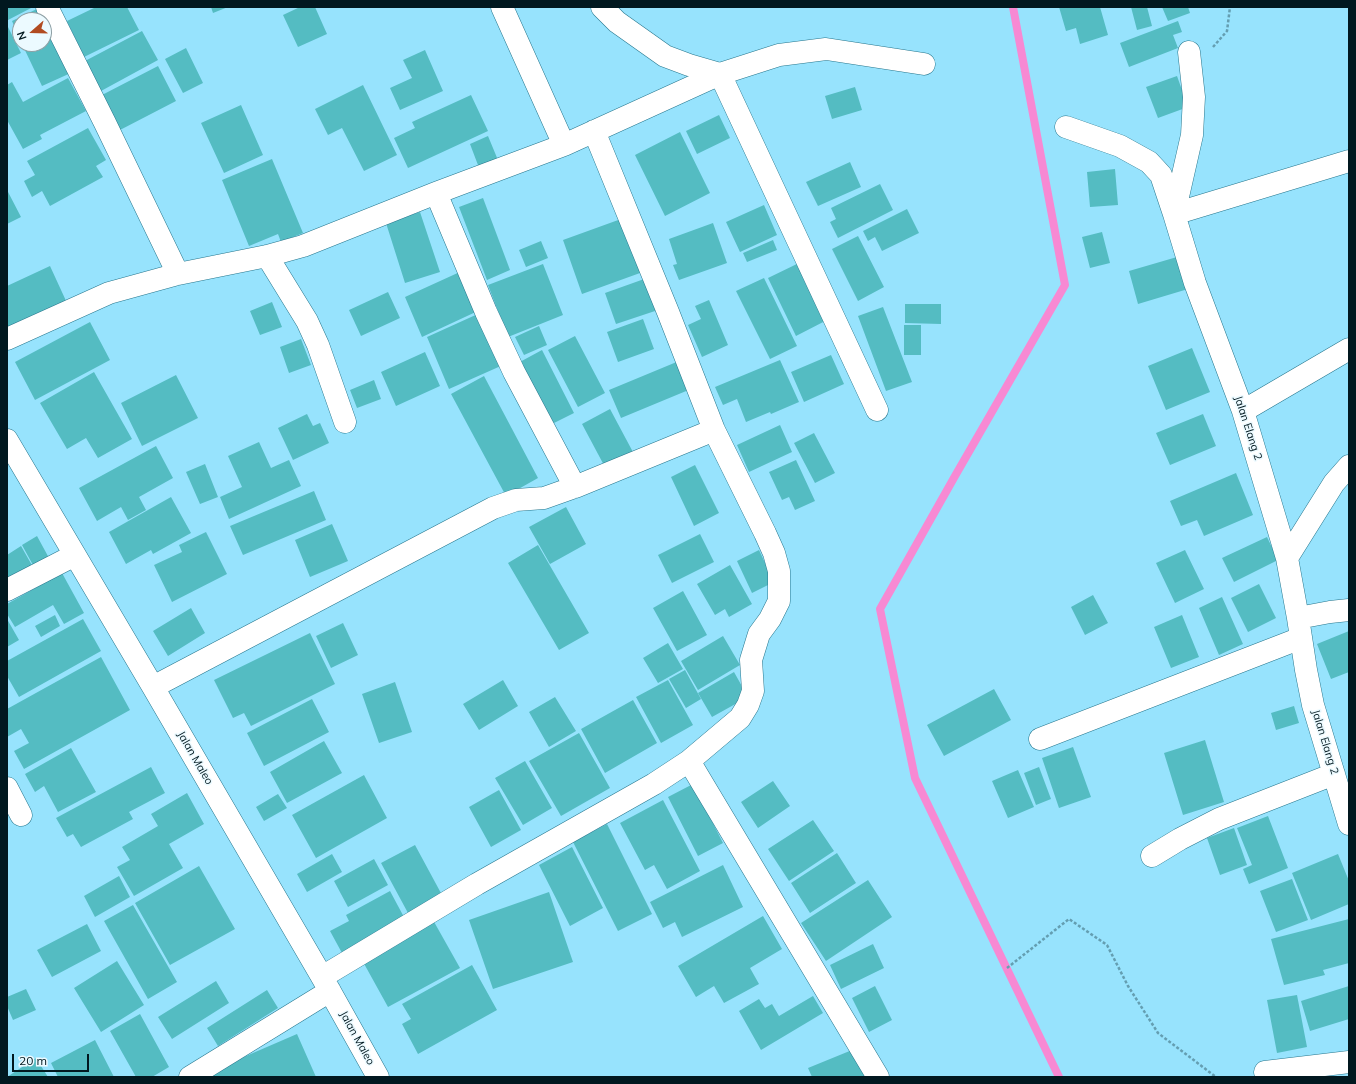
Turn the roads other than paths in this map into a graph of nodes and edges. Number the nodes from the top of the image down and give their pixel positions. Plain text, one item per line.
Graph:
1 (47, 7) edge
2 (502, 7) edge
3 (602, 7) edge
4 (1189, 52) dead end
5 (924, 64) dead end
6 (720, 74) junction
7 (1066, 127) dead end
8 (594, 130) junction
9 (564, 145) junction
10 (1349, 161) edge
11 (436, 193) junction
12 (1174, 214) junction
13 (267, 256) junction
14 (178, 274) junction
15 (7, 339) edge
16 (1349, 349) edge
17 (877, 410) dead end
18 (1243, 410) junction
19 (345, 422) dead end
20 (714, 430) junction
21 (7, 440) edge
22 (1349, 466) edge
23 (575, 487) junction
24 (75, 555) junction
25 (1287, 558) junction
26 (7, 590) edge
27 (1349, 592) edge
28 (1339, 611) edge
29 (1300, 628) junction
30 (153, 687) junction
31 (1040, 739) dead end
32 (689, 761) junction
33 (1334, 774) junction
34 (7, 788) edge
35 (21, 815) dead end
36 (1349, 824) edge
37 (1152, 856) dead end
38 (326, 984) junction
39 (1349, 1062) edge
40 (1265, 1072) dead end
41 (190, 1077) edge
42 (378, 1077) edge
43 (878, 1077) edge

1 - 14 street
2 - 9 street
3 - 6 street
4 - 12 street
5 - 6 street
6 - 8 street
6 - 17 street
7 - 12 street, Jalan Elang 2
8 - 9 street
8 - 20 street
9 - 11 street
10 - 12 street
11 - 13 street
11 - 23 street
12 - 18 street, Jalan Elang 2
13 - 14 street
13 - 19 street
14 - 15 street
16 - 18 street
18 - 25 street, Jalan Elang 2
20 - 23 street
20 - 32 street
21 - 24 street, Jalan Maleo
22 - 25 street
23 - 30 street
24 - 26 street
24 - 30 street, Jalan Maleo
25 - 29 street, Jalan Elang 2
27 - 28 street
28 - 29 street
29 - 31 street
29 - 33 street, Jalan Elang 2
30 - 38 street, Jalan Maleo
32 - 38 street
32 - 43 street
33 - 36 street, Jalan Elang 2
33 - 37 street
34 - 35 street
38 - 41 street
38 - 42 street, Jalan Maleo
39 - 40 street

